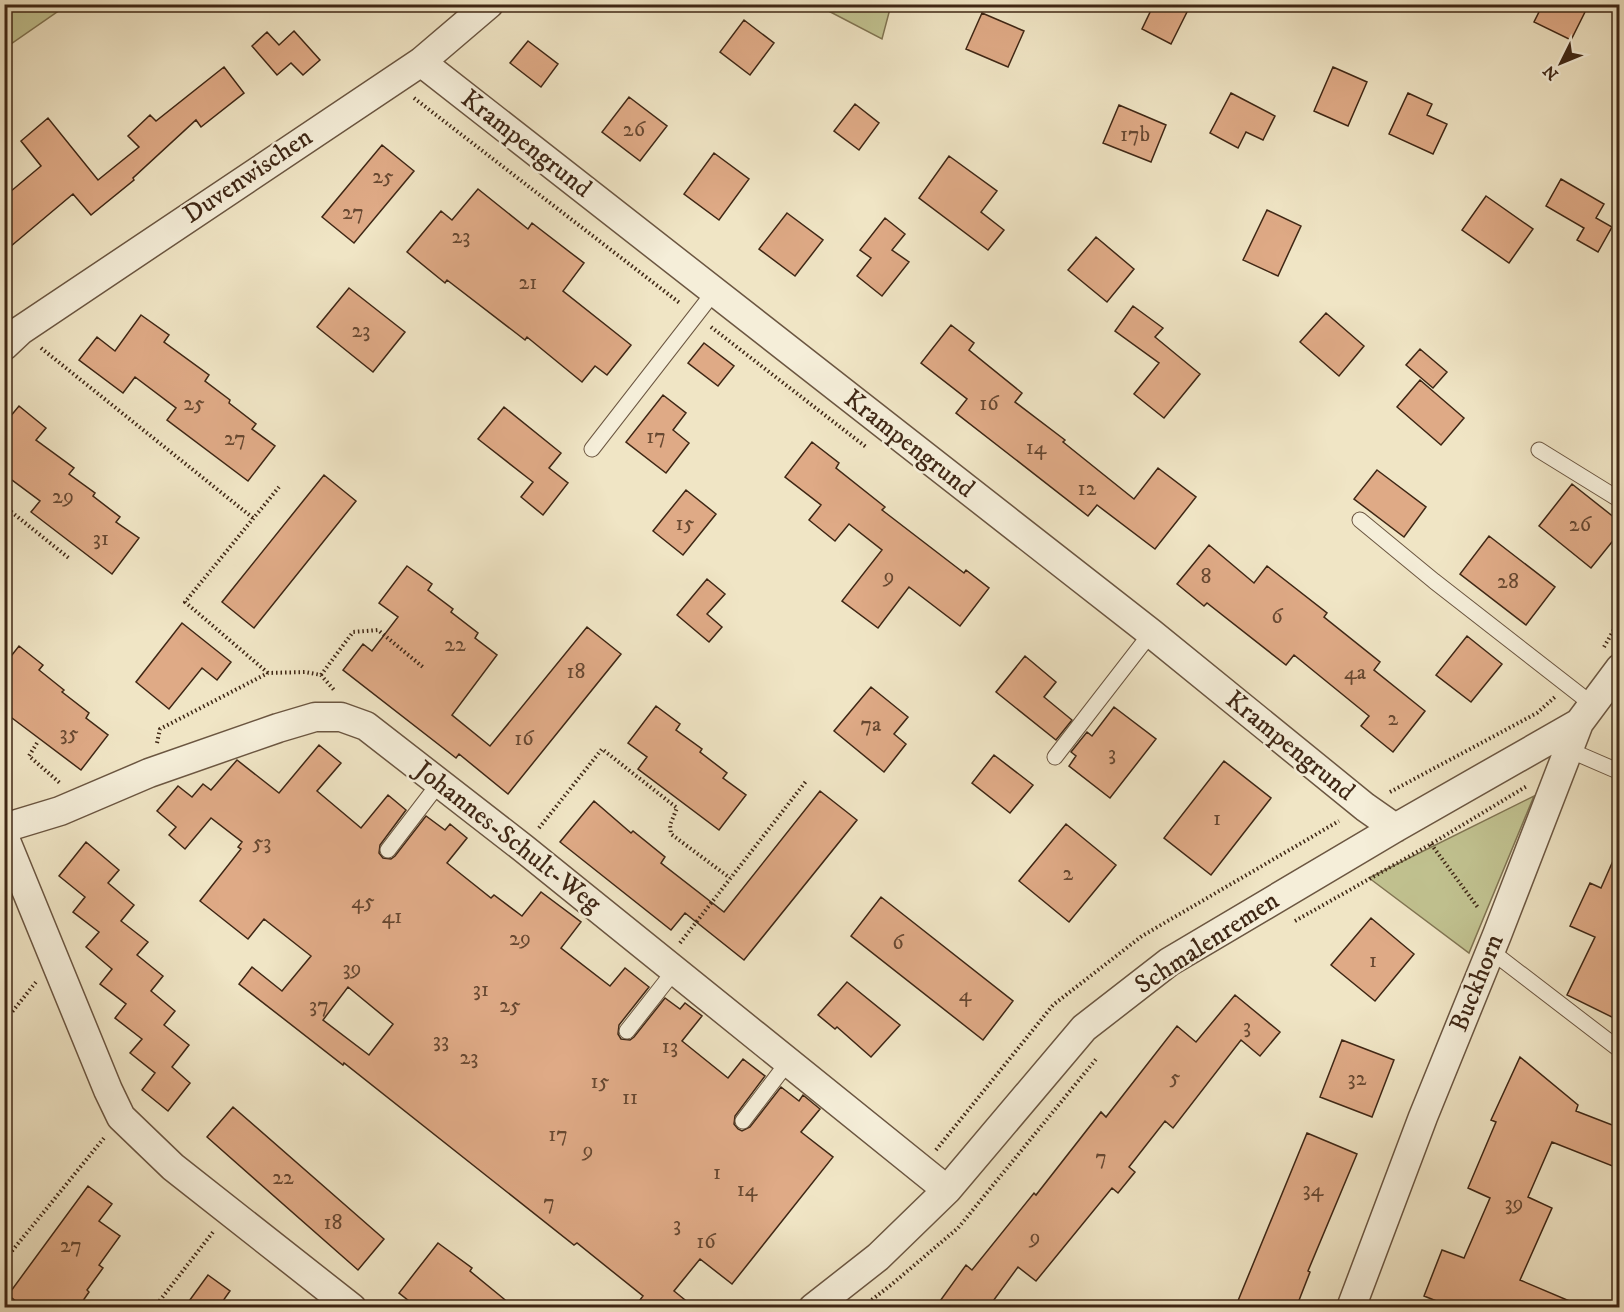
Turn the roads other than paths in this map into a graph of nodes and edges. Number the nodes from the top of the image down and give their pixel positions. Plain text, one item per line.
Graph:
1 (489, 4) edge
2 (421, 62) junction
3 (714, 292) junction
4 (4, 346) edge
5 (592, 448) dead end
6 (1539, 450) dead end
7 (1620, 500) edge
8 (1360, 520) dead end
9 (1151, 633) junction
10 (1620, 668) edge
11 (1586, 714) junction
12 (1055, 757) dead end
13 (1566, 757) junction
14 (1620, 772) edge
15 (440, 782) junction
16 (4, 828) edge
17 (1395, 828) junction
18 (4, 836) edge
19 (388, 849) dead end
20 (1494, 943) junction
21 (670, 966) junction
22 (627, 1031) dead end
23 (1620, 1050) edge
24 (788, 1062) junction
25 (743, 1121) dead end
26 (946, 1190) junction
27 (352, 1308) edge
28 (813, 1308) edge
29 (1351, 1308) edge

1 - 2 street, Duvenwischen
2 - 3 street, Krampengrund
2 - 4 street, Duvenwischen
3 - 5 lane
3 - 9 street, Krampengrund
6 - 7 lane
8 - 11 lane
9 - 12 lane
9 - 17 street, Krampengrund
10 - 11 street, Buckhorn
11 - 13 street, Buckhorn
11 - 17 street, Schmalenremen
13 - 14 lane
13 - 20 street, Buckhorn
15 - 16 street, Johannes-Schult-Weg
15 - 19 lane
15 - 21 street, Johannes-Schult-Weg
17 - 26 street, Schmalenremen
18 - 27 street
20 - 23 lane
20 - 29 street, Buckhorn
21 - 22 lane
21 - 24 street, Johannes-Schult-Weg
24 - 25 lane
24 - 26 street, Johannes-Schult-Weg
26 - 28 street, Schmalenremen

